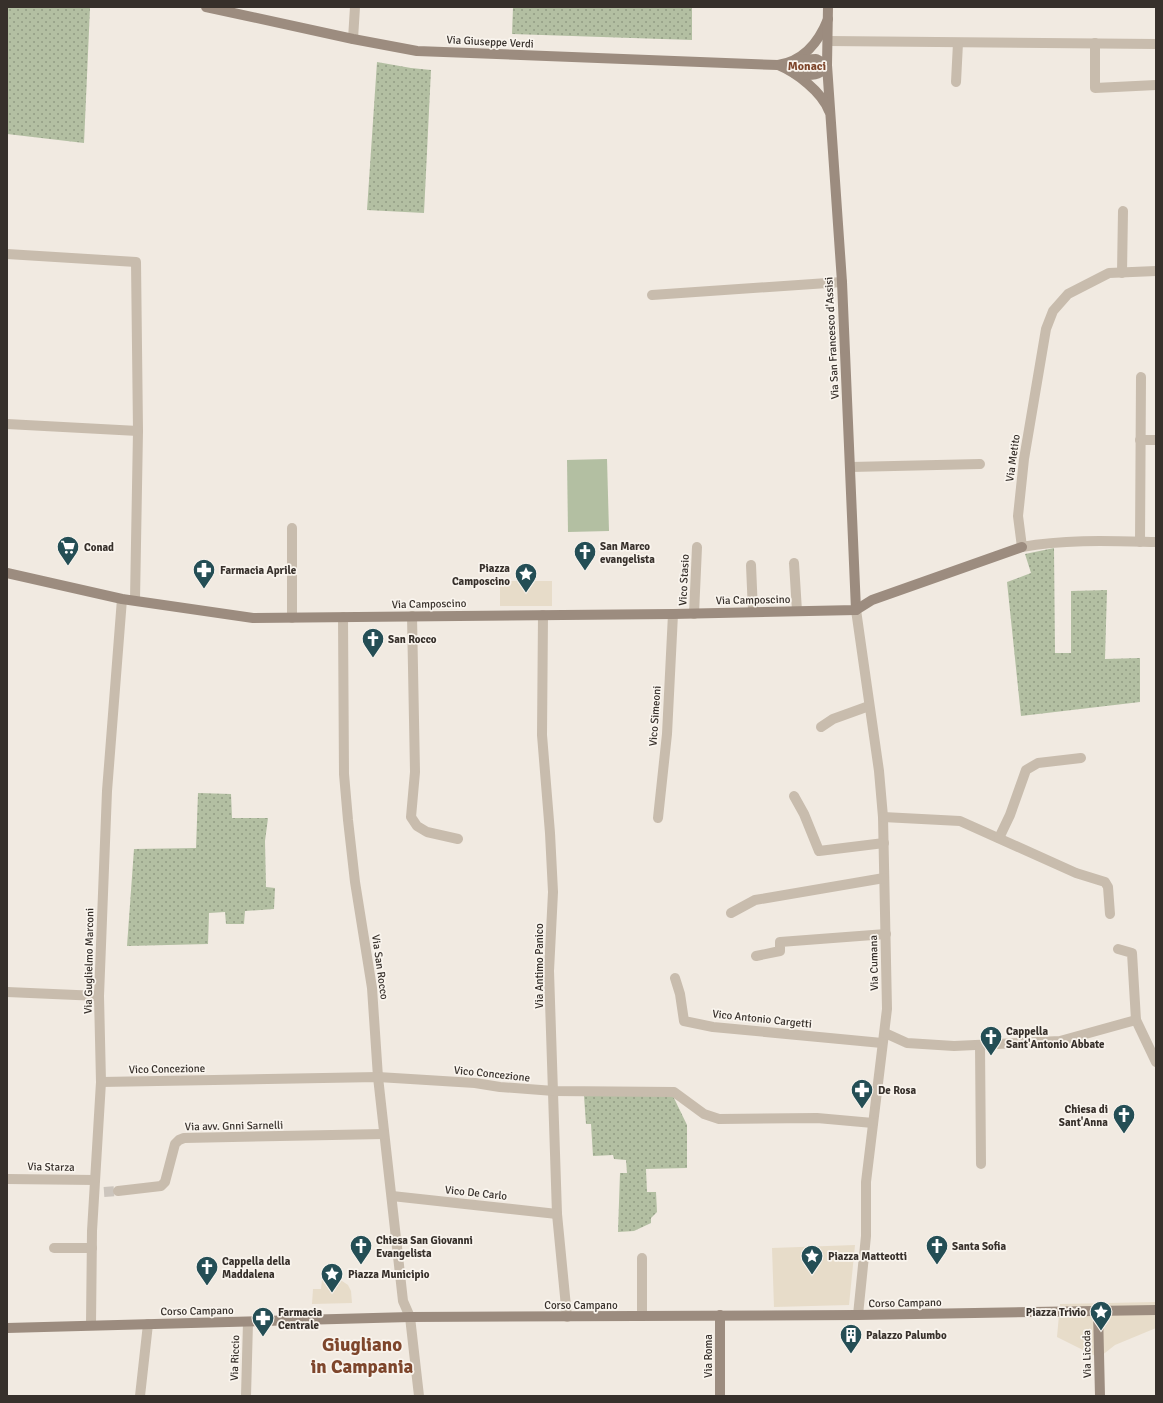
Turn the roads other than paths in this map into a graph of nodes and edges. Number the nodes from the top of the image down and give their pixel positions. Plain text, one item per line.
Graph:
1 (206, 7) edge
2 (355, 7) edge
3 (828, 7) edge
4 (828, 20) junction
5 (353, 40) junction
6 (828, 41) junction
7 (958, 43) junction
8 (1095, 43) junction
9 (1156, 44) edge
10 (796, 60) junction
11 (827, 64) junction
12 (778, 65) junction
13 (793, 73) junction
14 (956, 82) dead end
15 (1156, 85) edge
16 (831, 116) junction
17 (1123, 212) dead end
18 (7, 254) edge
19 (1156, 271) edge
20 (1122, 273) junction
21 (842, 282) junction
22 (652, 294) dead end
23 (1141, 377) dead end
24 (7, 424) edge
25 (138, 431) junction
26 (1140, 440) junction
27 (1156, 440) edge
28 (980, 464) dead end
29 (851, 467) junction
30 (292, 528) dead end
31 (1140, 542) junction
32 (1156, 542) edge
33 (697, 547) dead end
34 (1022, 548) junction
35 (794, 563) dead end
36 (751, 565) dead end
37 (7, 573) edge
38 (122, 598) junction
39 (135, 600) junction
40 (856, 610) junction
41 (797, 611) junction
42 (753, 612) junction
43 (673, 614) junction
44 (694, 614) junction
45 (543, 615) junction
46 (412, 616) junction
47 (342, 617) junction
48 (292, 618) junction
49 (869, 706) junction
50 (821, 727) dead end
51 (1081, 758) dead end
52 (794, 796) dead end
53 (883, 817) junction
54 (658, 818) dead end
55 (999, 838) junction
56 (458, 839) dead end
57 (884, 843) junction
58 (884, 878) junction
59 (731, 913) dead end
60 (1110, 914) dead end
61 (886, 934) junction
62 (1118, 950) dead end
63 (756, 956) dead end
64 (675, 978) dead end
65 (7, 992) edge
66 (99, 996) junction
67 (1136, 1020) junction
68 (883, 1038) junction
69 (980, 1045) junction
70 (1156, 1062) edge
71 (378, 1077) junction
72 (101, 1082) junction
73 (554, 1091) junction
74 (873, 1123) junction
75 (384, 1134) junction
76 (981, 1164) dead end
77 (7, 1179) edge
78 (95, 1180) junction
79 (118, 1191) tunnel mouth
80 (392, 1196) junction
81 (557, 1214) junction
82 (54, 1248) dead end
83 (92, 1248) junction
84 (642, 1258) dead end
85 (1156, 1310) edge
86 (1098, 1312) junction
87 (720, 1315) junction
88 (858, 1315) junction
89 (642, 1316) junction
90 (410, 1317) junction
91 (567, 1317) junction
92 (248, 1322) junction
93 (148, 1324) junction
94 (91, 1325) junction
95 (7, 1328) edge
96 (140, 1396) edge
97 (246, 1396) edge
98 (419, 1396) edge
99 (720, 1396) edge
100 (1100, 1396) edge

1 - 5 street, Via Giuseppe Verdi
2 - 5 street
3 - 4 street, Via San Francesco d'Assisi
4 - 6 street, Via San Francesco d'Assisi
4 - 10 street
5 - 12 street, Via Giuseppe Verdi
6 - 7 street
6 - 11 street, Via San Francesco d'Assisi
7 - 8 street
7 - 14 street
8 - 9 street
8 - 15 street
10 - 11 street
10 - 12 street
11 - 13 street
11 - 16 street, Via San Francesco d'Assisi
12 - 13 street
13 - 16 street
16 - 21 street, Via San Francesco d'Assisi
17 - 20 street
18 - 25 street
19 - 20 street, Via Metito
20 - 34 street, Via Metito
21 - 22 street
21 - 29 street, Via San Francesco d'Assisi
23 - 26 street
24 - 25 street
25 - 39 street
26 - 27 street
26 - 31 street
28 - 29 street
29 - 40 street, Via San Francesco d'Assisi
30 - 48 street
31 - 32 street
31 - 34 street
33 - 44 street, Vico Stasio
34 - 40 street
35 - 41 street
36 - 42 street
37 - 38 street, Via Camposcino
38 - 39 street, Via Camposcino
38 - 66 street, Via Guglielmo Marconi
39 - 48 street, Via Camposcino
40 - 41 street, Via Camposcino
40 - 49 street, Via Cumana
41 - 42 street, Via Camposcino
42 - 44 street, Via Camposcino
43 - 44 street, Via Camposcino
43 - 45 street, Via Camposcino
43 - 54 street, Vico Simeoni
45 - 46 street, Via Camposcino
45 - 73 street, Via Antimo Panico
46 - 47 street, Via Camposcino
46 - 56 street
47 - 48 street, Via Camposcino
47 - 71 street, Via San Rocco
49 - 50 street
49 - 53 street, Via Cumana
51 - 55 street
52 - 57 street
53 - 55 street
53 - 57 street, Via Cumana
55 - 60 street
57 - 58 street, Via Cumana
58 - 59 street
58 - 61 street, Via Cumana
61 - 63 street
61 - 68 street, Via Cumana
62 - 67 street
64 - 68 street, Vico Antonio Cargetti
65 - 66 street
66 - 72 street, Via Guglielmo Marconi
67 - 69 street
67 - 70 street
68 - 69 street
68 - 74 street, Via Cumana
69 - 76 street
71 - 72 street, Vico Concezione
71 - 73 street, Vico Concezione
71 - 75 street, Via San Rocco
72 - 78 street, Via Guglielmo Marconi
73 - 74 street, Vico Concezione
73 - 81 street, Via Antimo Panico
74 - 88 street, Via Cumana
75 - 79 street, Via avv. Gnni Sarnelli
75 - 80 street, Via San Rocco
77 - 78 street, Via Starza
78 - 83 street, Via Guglielmo Marconi
80 - 81 street, Vico De Carlo
80 - 90 street, Via San Rocco
81 - 91 street, Via Antimo Panico
82 - 83 street
83 - 94 street, Via Guglielmo Marconi
84 - 89 street
85 - 86 street, Corso Campano
86 - 88 street, Corso Campano
86 - 100 street, Via Licoda
87 - 88 street, Corso Campano
87 - 89 street, Corso Campano
87 - 99 street, Via Roma
89 - 91 street, Corso Campano
90 - 91 street, Corso Campano
90 - 92 street, Corso Campano
90 - 98 street, Via San Rocco
92 - 93 street, Corso Campano
92 - 97 street, Via Riccio
93 - 94 street, Corso Campano
93 - 96 street
94 - 95 street, Corso Campano

